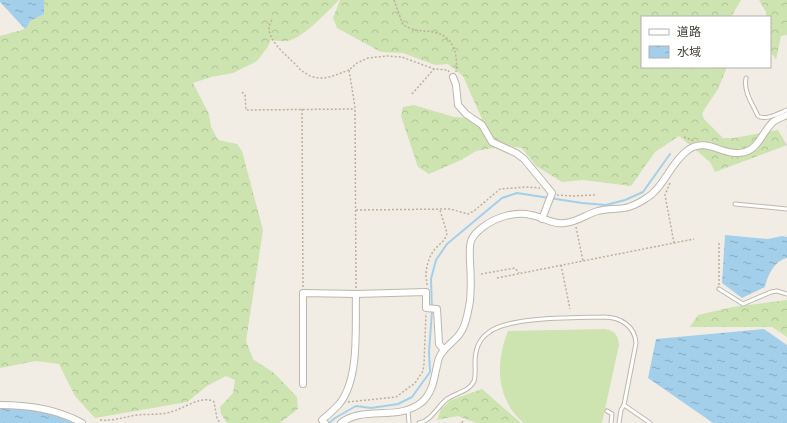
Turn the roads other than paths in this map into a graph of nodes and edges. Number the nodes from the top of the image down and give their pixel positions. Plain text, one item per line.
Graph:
1 (453, 77) road end
2 (746, 78) dead end
3 (787, 110) edge
4 (787, 114) edge
5 (735, 204) dead end
6 (787, 209) edge
7 (542, 218) junction
8 (719, 289) road end
9 (356, 294) junction
10 (787, 294) edge
11 (444, 350) junction
12 (303, 384) dead end
13 (624, 405) junction
14 (0, 406) edge
15 (408, 410) junction
16 (607, 412) dead end
17 (70, 416) junction
18 (323, 422) edge
19 (68, 423) edge
20 (82, 423) edge
21 (341, 423) edge
22 (409, 423) edge
23 (419, 423) edge
24 (612, 423) edge
25 (619, 423) edge
26 (650, 423) edge

1 - 7 street
2 - 3 lane
4 - 7 street
5 - 6 lane
7 - 11 street
8 - 10 lane
9 - 11 street
9 - 12 street
9 - 18 street
11 - 15 street
13 - 23 lane
13 - 25 lane
13 - 26 lane
14 - 17 street
15 - 21 street
15 - 22 lane
16 - 24 lane
17 - 19 street
17 - 20 street

